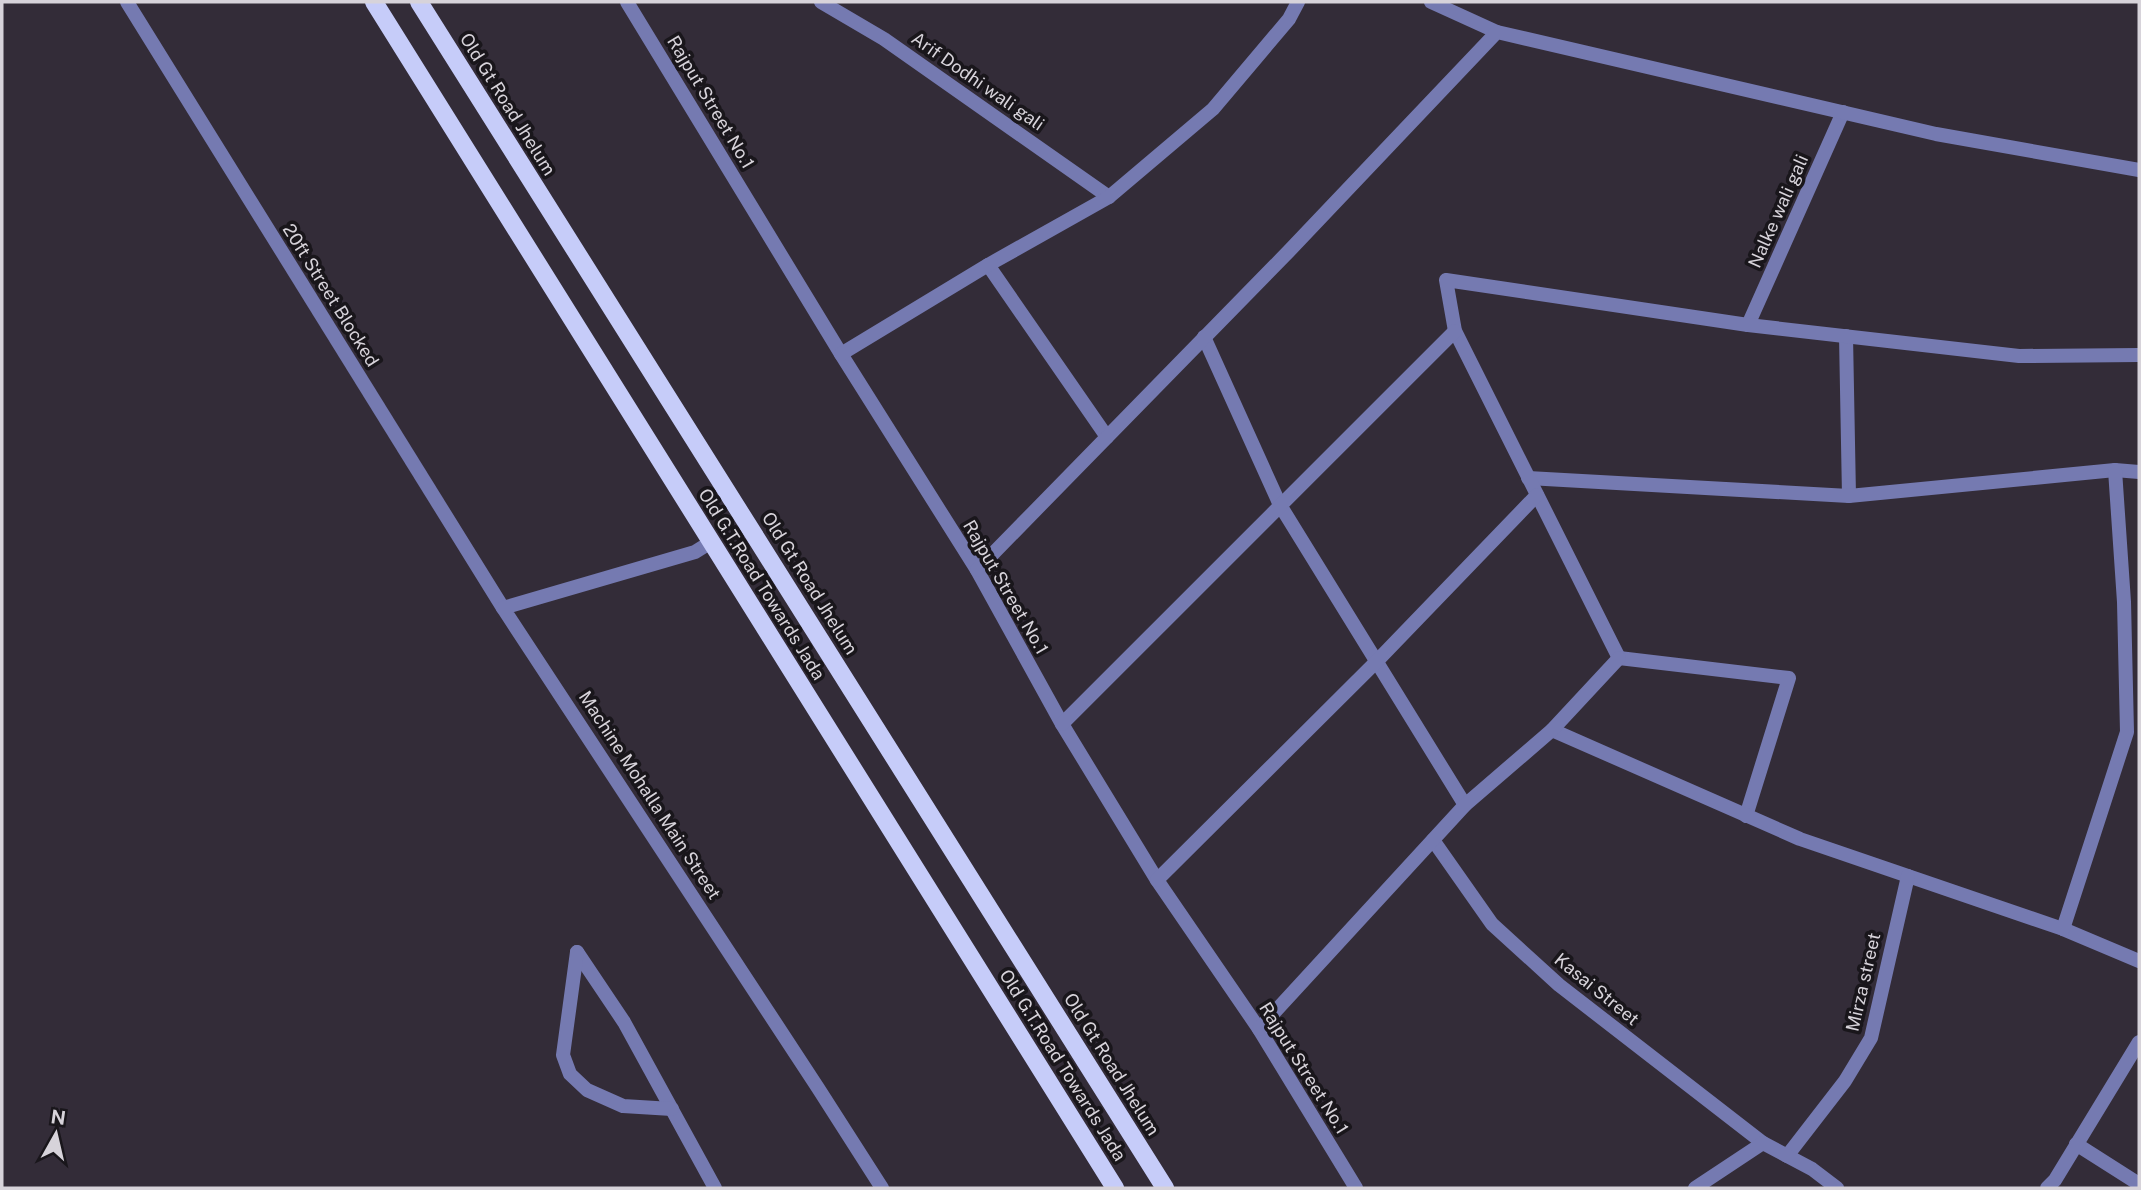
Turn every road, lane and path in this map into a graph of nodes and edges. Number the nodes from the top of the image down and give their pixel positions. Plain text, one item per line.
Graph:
1 (127, 2) edge
2 (374, 2) edge
3 (419, 2) edge
4 (627, 2) edge
5 (821, 2) edge
6 (1298, 2) edge
7 (1431, 2) edge
8 (1497, 33) junction
9 (1843, 113) junction
10 (2139, 170) edge
11 (1109, 197) junction
12 (988, 265) junction
13 (1748, 325) junction
14 (1455, 331) junction
15 (1204, 337) junction
16 (1846, 337) junction
17 (841, 354) junction
18 (2139, 355) edge
19 (1107, 437) junction
20 (2115, 470) junction
21 (2139, 472) edge
22 (1528, 478) junction
23 (1537, 495) junction
24 (1849, 496) junction
25 (1280, 505) junction
26 (711, 542) junction
27 (977, 570) junction
28 (503, 608) junction
29 (1619, 658) junction
30 (1377, 661) junction
31 (1062, 724) junction
32 (1552, 730) junction
33 (1465, 805) junction
34 (1746, 816) junction
35 (1433, 840) junction
36 (1908, 876) junction
37 (1157, 880) junction
38 (2063, 929) junction
39 (2139, 961) edge
40 (1259, 1029) junction
41 (2139, 1042) edge
42 (672, 1109) junction
43 (1763, 1143) junction
44 (2076, 1144) junction
45 (1787, 1156) junction
46 (2139, 1184) edge
47 (715, 1188) edge
48 (882, 1188) edge
49 (1115, 1188) edge
50 (1165, 1188) edge
51 (1356, 1188) edge
52 (1695, 1188) edge
53 (1838, 1188) edge
54 (2047, 1188) edge

1 - 28 street, 20ft Street Blocked
2 - 26 main road, Old G.T.Road Towards Jada
3 - 50 main road, Old Gt Road Jhelum
4 - 17 street, Rajput Street No.1
5 - 11 street, Arif Dodhi wali gali
6 - 11 street
7 - 8 street
8 - 9 street
8 - 15 street
9 - 10 street
9 - 13 street, Nalke wali gali
11 - 12 street
12 - 17 street
12 - 19 street
13 - 14 street
13 - 16 street
14 - 22 street
14 - 25 street
15 - 19 street
15 - 25 street
16 - 18 street
16 - 24 street
17 - 27 street, Rajput Street No.1
19 - 27 street
20 - 21 street
20 - 24 street
20 - 38 street
22 - 23 street
22 - 24 street
23 - 29 street
23 - 30 street
25 - 30 street
25 - 31 street
26 - 28 street
26 - 49 main road, Old G.T.Road Towards Jada
27 - 31 street, Rajput Street No.1
28 - 48 street, Machine Mohalla Main Street
29 - 32 street
29 - 34 street
30 - 33 street
30 - 37 street
31 - 37 street, Rajput Street No.1
32 - 33 street
32 - 34 street
33 - 35 street
34 - 36 street
35 - 40 street
35 - 43 street, Kasai Street
36 - 38 street
36 - 45 street, Mirza street
37 - 40 street, Rajput Street No.1
38 - 39 street
40 - 51 street, Rajput Street No.1
41 - 44 street
42 - 42 street
42 - 47 street
43 - 45 street, Kasai Street
43 - 52 street
44 - 46 street
44 - 54 street
45 - 53 street, Kasai Street

